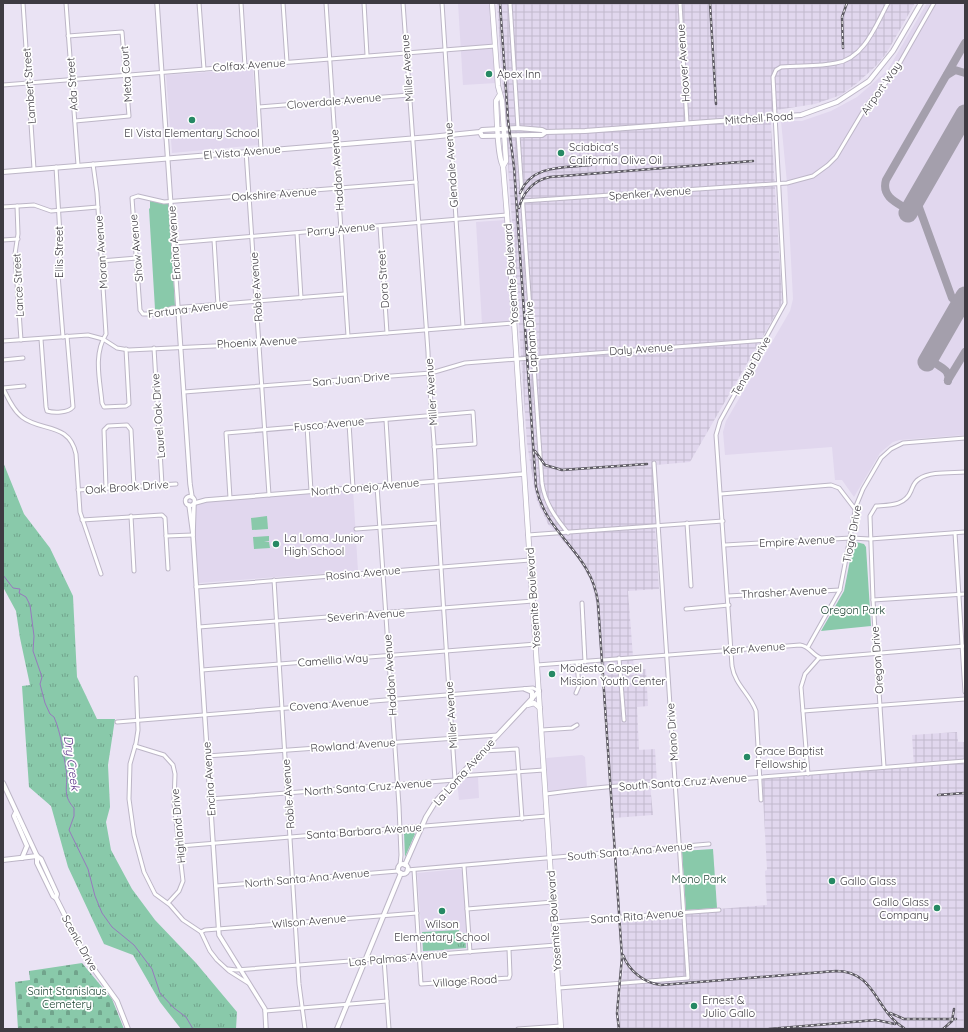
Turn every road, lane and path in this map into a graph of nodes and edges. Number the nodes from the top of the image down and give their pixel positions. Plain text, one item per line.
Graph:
1 (23, 3) edge
2 (66, 3) edge
3 (157, 3) edge
4 (199, 3) edge
5 (241, 3) edge
6 (283, 3) edge
7 (326, 3) edge
8 (364, 3) edge
9 (403, 3) edge
10 (442, 3) edge
11 (492, 3) edge
12 (510, 3) edge
13 (680, 3) edge
14 (888, 3) edge
15 (921, 3) edge
16 (934, 3) edge
17 (68, 36) junction
18 (495, 46) junction
19 (444, 50) junction
20 (406, 52) junction
21 (367, 55) junction
22 (329, 59) junction
23 (287, 62) junction
24 (256, 65) junction
25 (245, 66) junction
26 (204, 69) junction
27 (162, 72) junction
28 (126, 76) junction
29 (72, 80) junction
30 (29, 83) junction
31 (3, 85) edge
32 (409, 95) junction
33 (332, 101) junction
34 (260, 107) junction
35 (774, 118) junction
36 (75, 121) junction
37 (687, 123) junction
38 (501, 128) junction
39 (518, 128) junction
40 (480, 132) junction
41 (546, 132) junction
42 (501, 134) junction
43 (449, 135) junction
44 (518, 135) junction
45 (412, 138) junction
46 (335, 144) junction
47 (261, 150) junction
48 (246, 152) junction
49 (168, 158) junction
50 (93, 164) junction
51 (78, 165) junction
52 (56, 167) junction
53 (34, 169) junction
54 (3, 172) edge
55 (416, 182) junction
56 (778, 184) junction
57 (338, 189) junction
58 (249, 196) junction
59 (133, 197) joint
60 (171, 201) junction
61 (522, 201) junction
62 (17, 206) junction
63 (3, 207) edge
64 (98, 207) junction
65 (59, 210) junction
66 (507, 215) junction
67 (455, 220) junction
68 (418, 223) junction
69 (380, 226) junction
70 (341, 229) junction
71 (297, 233) junction
72 (253, 236) junction
73 (18, 239) junction
74 (3, 240) edge
75 (214, 240) junction
76 (174, 243) junction
77 (137, 258) junction
78 (101, 261) junction
79 (345, 294) junction
80 (139, 298) joint
81 (301, 298) junction
82 (257, 302) junction
83 (218, 305) junction
84 (178, 308) junction
85 (514, 323) junction
86 (463, 327) junction
87 (426, 330) junction
88 (387, 333) junction
89 (67, 336) junction
90 (348, 336) junction
91 (63, 337) junction
92 (41, 338) junction
93 (103, 339) junction
94 (21, 340) junction
95 (766, 340) junction
96 (3, 342) edge
97 (260, 343) junction
98 (181, 346) junction
99 (154, 348) junction
100 (126, 350) junction
101 (532, 357) junction
102 (23, 358) dead end
103 (516, 359) junction
104 (3, 360) edge
105 (428, 373) junction
106 (24, 386) dead end
107 (262, 386) junction
108 (3, 388) edge
109 (184, 392) junction
110 (433, 416) junction
111 (386, 420) junction
112 (349, 423) junction
113 (307, 426) junction
114 (265, 430) junction
115 (965, 438) edge
116 (434, 447) junction
117 (654, 463) dead end
118 (965, 472) edge
119 (524, 474) junction
120 (435, 481) junction
121 (176, 484) dead end
122 (162, 485) junction
123 (390, 485) junction
124 (134, 486) junction
125 (377, 486) junction
126 (106, 488) junction
127 (353, 488) junction
128 (78, 490) junction
129 (311, 491) junction
130 (721, 494) junction
131 (269, 495) junction
132 (191, 497) junction
133 (230, 498) junction
134 (206, 500) junction
135 (194, 503) junction
136 (189, 505) junction
137 (855, 509) junction
138 (131, 516) junction
139 (82, 520) junction
140 (723, 521) junction
141 (438, 523) junction
142 (687, 523) junction
143 (658, 525) junction
144 (380, 527) junction
145 (356, 529) dead end
146 (965, 532) edge
147 (568, 533) junction
148 (955, 533) junction
149 (528, 534) junction
150 (193, 535) junction
151 (166, 536) junction
152 (850, 538) junction
153 (870, 539) junction
154 (725, 545) junction
155 (530, 560) junction
156 (441, 567) junction
157 (168, 569) dead end
158 (134, 571) dead end
159 (383, 572) junction
160 (101, 574) dead end
161 (274, 580) junction
162 (691, 586) dead end
163 (196, 587) junction
164 (840, 590) junction
165 (959, 594) junction
166 (965, 594) edge
167 (728, 596) junction
168 (873, 600) junction
169 (533, 601) junction
170 (582, 603) dead end
171 (728, 605) junction
172 (444, 608) junction
173 (686, 609) dead end
174 (386, 613) junction
175 (277, 621) junction
176 (199, 627) junction
177 (536, 644) junction
178 (964, 646) edge
179 (808, 647) junction
180 (731, 649) junction
181 (447, 651) junction
182 (667, 654) junction
183 (877, 654) junction
184 (389, 656) junction
185 (619, 658) junction
186 (819, 658) junction
187 (585, 662) junction
188 (577, 663) junction
189 (280, 664) junction
190 (537, 665) junction
191 (202, 670) junction
192 (136, 678) dead end
193 (525, 689) junction
194 (539, 691) junction
195 (965, 692) edge
196 (576, 693) dead end
197 (449, 694) junction
198 (392, 699) junction
199 (532, 699) junction
200 (965, 699) edge
201 (527, 705) junction
202 (880, 705) junction
203 (282, 707) junction
204 (540, 708) junction
205 (803, 711) junction
206 (205, 714) junction
207 (138, 720) junction
208 (624, 720) dead end
209 (118, 722) dead end
210 (577, 725) dead end
211 (542, 730) junction
212 (498, 735) junction
213 (452, 738) junction
214 (394, 742) junction
215 (136, 746) junction
216 (285, 750) junction
217 (483, 751) junction
218 (207, 756) junction
219 (965, 761) edge
220 (884, 767) junction
221 (544, 770) junction
222 (519, 772) junction
223 (808, 774) junction
224 (459, 776) junction
225 (760, 777) junction
226 (455, 780) junction
227 (3, 783) edge
228 (397, 784) junction
229 (675, 784) junction
230 (288, 793) junction
231 (546, 794) junction
232 (210, 799) junction
233 (762, 800) dead end
234 (16, 812) junction
235 (547, 816) junction
236 (522, 819) junction
237 (421, 827) junction
238 (400, 829) junction
239 (291, 837) junction
240 (213, 843) junction
241 (709, 844) dead end
242 (180, 846) junction
243 (680, 847) junction
244 (37, 856) junction
245 (22, 858) junction
246 (550, 859) junction
247 (3, 860) edge
248 (402, 865) junction
249 (464, 866) junction
250 (407, 870) junction
251 (414, 870) junction
252 (400, 872) junction
253 (293, 880) junction
254 (216, 886) junction
255 (553, 902) junction
256 (168, 903) junction
257 (467, 909) junction
258 (719, 910) dead end
259 (417, 913) junction
260 (684, 913) junction
261 (384, 916) junction
262 (295, 922) junction
263 (554, 922) junction
264 (219, 929) junction
265 (201, 932) junction
266 (556, 945) junction
267 (509, 949) junction
268 (470, 952) junction
269 (419, 956) junction
270 (384, 959) junction
271 (366, 960) junction
272 (298, 966) junction
273 (228, 970) junction
274 (240, 970) junction
275 (248, 983) junction
276 (559, 988) junction
277 (387, 1001) junction
278 (347, 1004) junction
279 (303, 1007) junction
280 (266, 1011) junction
281 (561, 1027) edge
282 (128, 1029) edge
283 (266, 1029) edge
284 (305, 1029) edge
285 (336, 1029) edge
286 (389, 1029) edge
287 (518, 1029) edge
288 (522, 1029) edge

1 - 30 street, Lambert Street
2 - 17 street, Ada Street
3 - 27 street, Encina Avenue
4 - 26 street
5 - 25 street
6 - 23 street
7 - 22 street, Haddon Avenue
8 - 21 street
9 - 20 street, Miller Avenue
10 - 19 street, Glendale Avenue
11 - 18 main road, Yosemite Boulevard
12 - 39 street
13 - 37 street, Hoover Avenue
14 - 35 street, Tenaya Drive
15 - 35 main road, Mitchell Road
16 - 56 street, Airport Way
17 - 28 street, Meta Court
17 - 29 street, Ada Street
18 - 19 street, Colfax Avenue
18 - 38 main road, Yosemite Boulevard
19 - 20 street, Colfax Avenue
19 - 43 street, Glendale Avenue
20 - 21 street, Colfax Avenue
20 - 32 street, Miller Avenue
21 - 22 street, Colfax Avenue
22 - 23 street, Colfax Avenue
22 - 33 street, Haddon Avenue
23 - 24 street, Colfax Avenue
24 - 25 street, Colfax Avenue
24 - 34 street
25 - 26 street, Colfax Avenue
26 - 27 street, Colfax Avenue
27 - 28 street, Colfax Avenue
27 - 49 street, Encina Avenue
28 - 29 street, Colfax Avenue
28 - 36 street, Meta Court
29 - 30 street, Colfax Avenue
29 - 36 street, Ada Street
30 - 31 street, Colfax Avenue
30 - 53 street, Lambert Street
32 - 33 street, Cloverdale Avenue
32 - 45 street, Miller Avenue
33 - 34 street, Cloverdale Avenue
33 - 46 street, Haddon Avenue
34 - 47 street
35 - 37 main road, Mitchell Road
35 - 56 street, Tenaya Drive
36 - 51 street, Ada Street
37 - 41 main road, Mitchell Road
38 - 39 main road, Mitchell Road
38 - 40 main road, El Vista Avenue
38 - 42 main road, Yosemite Boulevard
39 - 41 main road, Mitchell Road
40 - 42 main road, El Vista Avenue
40 - 43 main road, El Vista Avenue
41 - 44 main road, Mitchell Road
42 - 44 main road, Mitchell Road
42 - 66 main road, Yosemite Boulevard
43 - 45 main road, El Vista Avenue
43 - 67 street, Glendale Avenue
44 - 61 street, Lapham Drive
45 - 46 main road, El Vista Avenue
45 - 55 street, Miller Avenue
46 - 47 main road, El Vista Avenue
46 - 57 street, Haddon Avenue
47 - 48 main road, El Vista Avenue
48 - 49 main road, El Vista Avenue
48 - 58 street, Roble Avenue
49 - 50 main road, El Vista Avenue
49 - 60 street, Encina Avenue
50 - 51 main road, El Vista Avenue
50 - 64 street, Moran Avenue
51 - 52 main road, El Vista Avenue
52 - 53 main road, El Vista Avenue
52 - 65 street, Ellis Street
53 - 54 main road, El Vista Avenue
55 - 57 street, Oakshire Avenue
55 - 68 street, Miller Avenue
56 - 61 street, Spenker Avenue
56 - 95 street, Tenaya Drive
57 - 58 street, Oakshire Avenue
57 - 70 street, Haddon Avenue
58 - 60 street, Oakshire Avenue
58 - 72 street, Roble Avenue
59 - 60 street, Oakshire Avenue
59 - 77 street, Shaw Avenue
60 - 76 street, Encina Avenue
61 - 101 street, Lapham Drive
62 - 63 street
62 - 65 street
62 - 73 street, Lance Street
64 - 65 street
64 - 78 street, Moran Avenue
65 - 91 street, Ellis Street
66 - 67 street, Parry Avenue
66 - 85 main road, Yosemite Boulevard
67 - 68 street, Parry Avenue
67 - 86 street, Glendale Avenue
68 - 69 street, Parry Avenue
68 - 87 street, Miller Avenue
69 - 70 street, Parry Avenue
69 - 88 street, Dora Street
70 - 71 street, Parry Avenue
70 - 79 street, Haddon Avenue
71 - 72 street, Parry Avenue
71 - 81 street
72 - 75 street, Parry Avenue
72 - 82 street, Roble Avenue
73 - 74 street
73 - 94 street, Lance Street
75 - 76 street, Parry Avenue
75 - 83 street
76 - 84 street, Encina Avenue
77 - 78 street
77 - 80 street, Shaw Avenue
78 - 93 street, Moran Avenue
79 - 81 street, Fortuna Avenue
79 - 90 street, Haddon Avenue
80 - 84 street, Fortuna Avenue
81 - 82 street, Fortuna Avenue
82 - 83 street, Fortuna Avenue
82 - 97 street, Roble Avenue
83 - 84 street, Fortuna Avenue
84 - 98 street, Encina Avenue
85 - 86 street, Phoenix Avenue
85 - 103 main road, Yosemite Boulevard
86 - 87 street, Phoenix Avenue
87 - 88 street, Phoenix Avenue
87 - 105 street, Miller Avenue
88 - 90 street, Phoenix Avenue
89 - 91 street, Phoenix Avenue
89 - 92 street
89 - 93 street, Phoenix Avenue
90 - 97 street, Phoenix Avenue
91 - 92 street, Phoenix Avenue
92 - 94 street, Phoenix Avenue
93 - 100 street, Phoenix Avenue
93 - 100 street, Moran Avenue
94 - 96 street, Phoenix Avenue
95 - 101 street, Daly Avenue
95 - 130 street, Tenaya Drive
97 - 98 street, Phoenix Avenue
97 - 107 street, Roble Avenue
98 - 99 street, Phoenix Avenue
98 - 109 street, Encina Avenue
99 - 100 street, Phoenix Avenue
99 - 122 street, Laurel Oak Drive
101 - 103 street, Daly Avenue
101 - 147 street, Lapham Drive
102 - 104 street
103 - 105 street, San Juan Drive
103 - 119 main road, Yosemite Boulevard
105 - 107 street, San Juan Drive
105 - 110 street, Miller Avenue
106 - 108 street
107 - 109 street, San Juan Drive
107 - 114 street, Roble Avenue
108 - 128 street
109 - 132 street, Encina Avenue
110 - 111 street, Fusco Avenue
110 - 116 street, Miller Avenue
110 - 116 street, Fusco Avenue
111 - 112 street, Fusco Avenue
111 - 123 street
112 - 113 street, Fusco Avenue
112 - 127 street
113 - 114 street, Fusco Avenue
113 - 129 street
114 - 131 street, Roble Avenue
114 - 133 street, Fusco Avenue
115 - 137 street, Tioga Drive
116 - 120 street, Miller Avenue
117 - 143 street, Mono Drive
118 - 153 street, Oregon Drive
119 - 120 street, North Conejo Avenue
119 - 149 main road, Yosemite Boulevard
120 - 123 street, North Conejo Avenue
120 - 141 street, Miller Avenue
121 - 122 street, Oak Brook Drive
122 - 124 street, Oak Brook Drive
123 - 125 street, North Conejo Avenue
124 - 126 street, Oak Brook Drive
124 - 126 street
125 - 127 street, North Conejo Avenue
125 - 144 street, Haddon Avenue
126 - 128 street, Oak Brook Drive
127 - 129 street, North Conejo Avenue
128 - 139 street
129 - 131 street, North Conejo Avenue
130 - 137 street
130 - 140 street, Tenaya Drive
131 - 133 street, North Conejo Avenue
132 - 134 street, North Conejo Avenue
132 - 135 street, Encina Avenue
132 - 136 street, Encina Avenue
133 - 134 street, North Conejo Avenue
134 - 135 street, North Conejo Avenue
135 - 136 street, North Conejo Avenue
135 - 150 street, Encina Avenue
136 - 150 street, Encina Avenue
137 - 152 street, Tioga Drive
138 - 139 street
138 - 151 street
138 - 158 street
139 - 160 street
140 - 142 street
140 - 154 street, Tenaya Drive
141 - 144 street
141 - 156 street, Miller Avenue
142 - 143 street
142 - 162 street
143 - 147 street
143 - 182 street, Mono Drive
144 - 145 street
144 - 159 street, Haddon Avenue
146 - 148 street, Empire Avenue
147 - 149 street
148 - 153 street, Empire Avenue
148 - 165 street
149 - 155 main road, Yosemite Boulevard
150 - 151 street
150 - 163 street, Encina Avenue
151 - 157 street
152 - 153 street, Empire Avenue
152 - 154 street, Empire Avenue
152 - 164 street, Tioga Drive
153 - 168 street, Oregon Drive
154 - 167 street, Tenaya Drive
155 - 156 street, Rosina Avenue
155 - 169 main road, Yosemite Boulevard
156 - 159 street, Rosina Avenue
156 - 172 street, Miller Avenue
159 - 161 street, Rosina Avenue
159 - 174 street, Haddon Avenue
161 - 163 street, Rosina Avenue
161 - 175 street, Roble Avenue
163 - 176 street, Encina Avenue
164 - 167 street, Thrasher Avenue
164 - 179 street, Tioga Drive
165 - 166 street
165 - 168 street
165 - 178 street
167 - 171 street, Tenaya Drive
168 - 183 street, Oregon Drive
169 - 172 street, Severin Avenue
169 - 177 main road, Yosemite Boulevard
170 - 187 street
171 - 173 street, Thrasher Avenue
171 - 180 street, Tenaya Drive
172 - 174 street, Severin Avenue
172 - 181 street, Miller Avenue
174 - 175 street, Severin Avenue
174 - 184 street, Haddon Avenue
175 - 176 street, Severin Avenue
175 - 189 street, Roble Avenue
176 - 191 street, Encina Avenue
177 - 181 street, Camellia Way
177 - 190 main road, Yosemite Boulevard
178 - 183 street
178 - 195 street
179 - 180 street, Kerr Avenue
179 - 186 street
180 - 182 street, Kerr Avenue
180 - 225 street, Tenaya Drive
181 - 184 street, Camellia Way
181 - 197 street, Miller Avenue
182 - 185 street, Kerr Avenue
182 - 229 street, Mono Drive
183 - 186 street
183 - 202 street, Oregon Drive
184 - 189 street, Camellia Way
184 - 198 street, Haddon Avenue
185 - 187 street, Kerr Avenue
185 - 208 street
186 - 205 street
187 - 188 street, Kerr Avenue
188 - 190 street, Kerr Avenue
188 - 196 street
189 - 191 street, Camellia Way
189 - 203 street, Roble Avenue
190 - 194 main road, Yosemite Boulevard
191 - 206 street, Encina Avenue
192 - 207 street
193 - 194 street, Covena Avenue
193 - 197 street, Covena Avenue
193 - 199 main road
194 - 199 main road, La Loma Avenue
194 - 204 main road, Yosemite Boulevard
197 - 198 street, Covena Avenue
197 - 213 street, Miller Avenue
198 - 203 street, Covena Avenue
198 - 214 street, Haddon Avenue
199 - 201 main road, La Loma Avenue
200 - 202 street
201 - 204 main road
201 - 212 main road, La Loma Avenue
202 - 205 street
202 - 220 street, Oregon Drive
203 - 206 street, Covena Avenue
203 - 216 street, Roble Avenue
204 - 211 main road, Yosemite Boulevard
205 - 223 street
206 - 207 street, Covena Avenue
206 - 218 street, Encina Avenue
207 - 209 street, Covena Avenue
207 - 215 street
210 - 211 street
211 - 221 main road, Yosemite Boulevard
212 - 213 street, Rowland Avenue
212 - 217 main road, La Loma Avenue
213 - 214 street, Rowland Avenue
213 - 226 street, Miller Avenue
214 - 216 street, Rowland Avenue
214 - 228 street, Haddon Avenue
215 - 242 street, Highland Drive
215 - 256 street
216 - 218 street, Rowland Avenue
216 - 230 street, Roble Avenue
217 - 222 street
217 - 224 main road, La Loma Avenue
218 - 232 street, Encina Avenue
219 - 220 street, South Santa Cruz Avenue
220 - 223 street, South Santa Cruz Avenue
221 - 222 street
221 - 231 main road, Yosemite Boulevard
222 - 224 street
222 - 236 street
223 - 225 street, South Santa Cruz Avenue
224 - 226 main road, La Loma Avenue
225 - 229 street, South Santa Cruz Avenue
225 - 233 street, Tenaya Drive
226 - 228 street, North Santa Cruz Avenue
226 - 237 main road, La Loma Avenue
227 - 234 main road, Scenic Drive
228 - 230 street, North Santa Cruz Avenue
228 - 238 street, Haddon Avenue
229 - 231 street, South Santa Cruz Avenue
229 - 243 street, Mono Drive
230 - 232 street, North Santa Cruz Avenue
230 - 239 street, Roble Avenue
231 - 235 main road, Yosemite Boulevard
232 - 240 street, Encina Avenue
234 - 244 main road, Scenic Drive
234 - 245 main road
235 - 236 street, Santa Barbara Avenue
235 - 246 main road, Yosemite Boulevard
236 - 237 street, Santa Barbara Avenue
237 - 238 street, Santa Barbara Avenue
237 - 248 main road, La Loma Avenue
238 - 239 street, Santa Barbara Avenue
238 - 248 street, Haddon Avenue
239 - 240 street, Santa Barbara Avenue
239 - 253 street, Roble Avenue
240 - 242 street, Santa Barbara Avenue
240 - 254 street, Encina Avenue
241 - 243 street, South Santa Ana Avenue
242 - 256 street, Highland Drive
243 - 246 street, South Santa Ana Avenue
243 - 260 street, Mono Drive
244 - 245 main road
244 - 282 main road, Scenic Drive
245 - 247 main road
246 - 249 street
246 - 255 main road, Yosemite Boulevard
248 - 250 main road
248 - 252 main road, La Loma Avenue
249 - 251 street
249 - 257 street
250 - 251 street
250 - 252 main road
251 - 259 street
252 - 253 street, North Santa Ana Avenue
252 - 261 main road
253 - 254 street, North Santa Ana Avenue
253 - 262 street, Roble Avenue
254 - 264 street, Encina Avenue
255 - 257 street
255 - 263 main road, Yosemite Boulevard
256 - 265 street
257 - 268 street
258 - 260 street, Santa Rita Avenue
259 - 261 street, Wilson Avenue
259 - 269 street
260 - 263 street, Santa Rita Avenue
260 - 276 street, Mono Drive
261 - 262 street, Wilson Avenue
261 - 271 main road
262 - 264 street, Wilson Avenue
262 - 272 street, Roble Avenue
263 - 266 main road, Yosemite Boulevard
264 - 265 street, Wilson Avenue
264 - 274 street, Encina Avenue
265 - 273 street
266 - 267 street, Las Palmas Avenue
266 - 276 main road, Yosemite Boulevard
267 - 268 street, Las Palmas Avenue
267 - 269 street, Village Road
268 - 269 street, Las Palmas Avenue
269 - 270 street, Las Palmas Avenue
270 - 271 street, Las Palmas Avenue
270 - 277 street
271 - 272 street, Las Palmas Avenue
271 - 278 main road
272 - 274 street, Las Palmas Avenue
272 - 279 street, Roble Avenue
273 - 274 street, Las Palmas Avenue
273 - 275 street
274 - 275 street, Encina Avenue
275 - 280 street, Encina Avenue
276 - 281 main road, Yosemite Boulevard
277 - 278 street
277 - 286 street
278 - 279 street
278 - 285 main road
279 - 280 street
279 - 284 street, Roble Avenue
280 - 283 street
281 - 288 street
287 - 288 street

